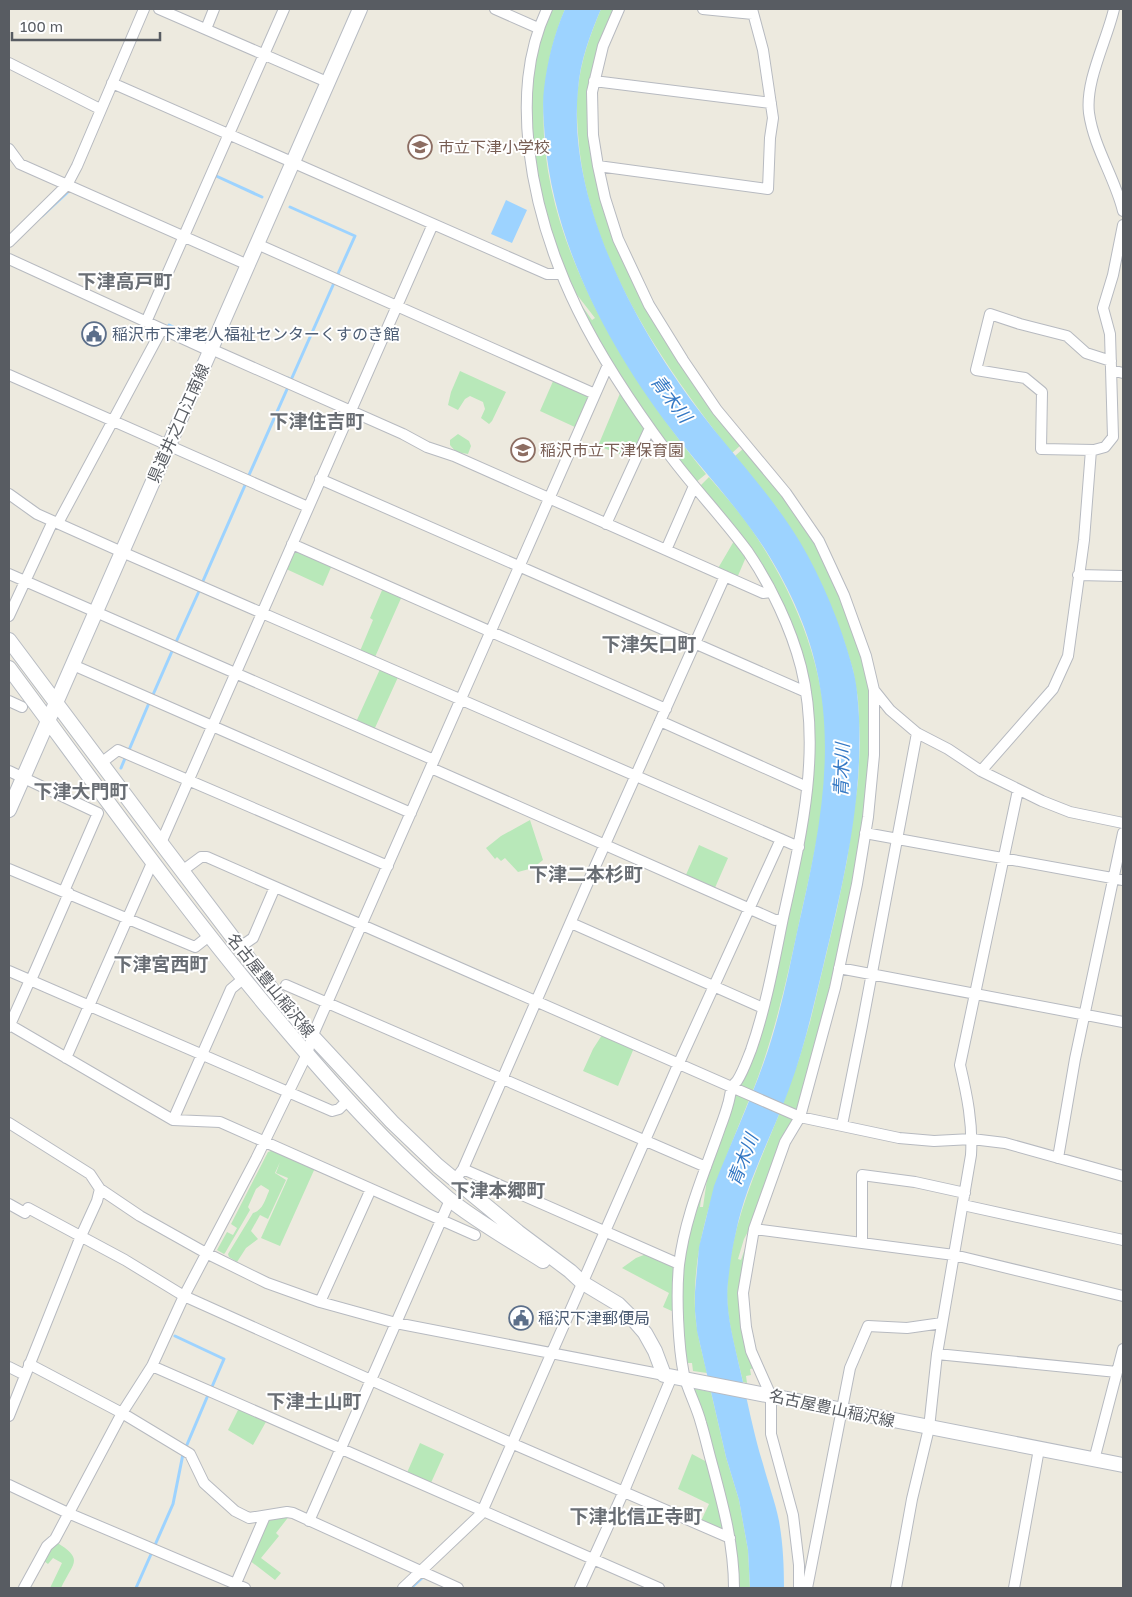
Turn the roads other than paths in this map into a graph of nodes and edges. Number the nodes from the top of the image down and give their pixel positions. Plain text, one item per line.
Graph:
1 (144, 9) edge
2 (159, 9) edge
3 (214, 9) edge
4 (284, 9) edge
5 (360, 9) edge
6 (495, 9) edge
7 (547, 9) edge
8 (618, 9) edge
9 (703, 9) edge
10 (1114, 9) edge
11 (752, 11) edge
12 (538, 28) junction
13 (206, 29) junction
14 (264, 54) junction
15 (9, 64) edge
16 (594, 81) junction
17 (112, 82) junction
18 (327, 82) junction
19 (771, 103) junction
20 (100, 109) junction
21 (229, 134) junction
22 (9, 149) edge
23 (293, 162) junction
24 (598, 166) junction
25 (67, 186) junction
26 (1123, 211) edge
27 (433, 224) junction
28 (1123, 225) edge
29 (183, 236) junction
30 (9, 242) edge
31 (257, 244) junction
32 (9, 259) edge
33 (248, 265) junction
34 (560, 274) junction
35 (397, 306) junction
36 (146, 322) junction
37 (162, 329) junction
38 (210, 350) junction
39 (608, 365) junction
40 (1111, 365) junction
41 (1123, 373) edge
42 (9, 375) edge
43 (595, 394) junction
44 (351, 411) junction
45 (114, 420) junction
46 (650, 428) junction
47 (169, 444) junction
48 (1091, 450) junction
49 (320, 479) junction
50 (694, 486) junction
51 (9, 494) edge
52 (549, 499) junction
53 (308, 507) junction
54 (56, 522) junction
55 (606, 524) junction
56 (292, 544) junction
57 (666, 550) junction
58 (122, 552) junction
59 (520, 566) junction
60 (9, 574) edge
61 (1078, 575) junction
62 (725, 576) junction
63 (1123, 576) edge
64 (24, 581) junction
65 (771, 592) junction
66 (96, 612) junction
67 (262, 613) junction
68 (9, 616) edge
69 (491, 632) junction
70 (9, 640) edge
71 (695, 643) junction
72 (73, 665) junction
73 (9, 668) edge
74 (236, 672) junction
75 (874, 690) junction
76 (806, 692) junction
77 (461, 699) junction
78 (9, 701) edge
79 (56, 704) junction
80 (22, 707) dead end
81 (666, 709) junction
82 (48, 721) junction
83 (660, 722) junction
84 (212, 726) junction
85 (918, 732) junction
86 (101, 763) junction
87 (433, 764) junction
88 (9, 771) edge
89 (981, 771) junction
90 (636, 776) junction
91 (23, 778) junction
92 (189, 780) junction
93 (807, 787) junction
94 (1018, 790) junction
95 (9, 810) edge
96 (411, 813) junction
97 (1123, 823) edge
98 (865, 833) junction
99 (1123, 833) edge
100 (897, 838) junction
101 (781, 839) junction
102 (161, 843) junction
103 (605, 845) junction
104 (799, 847) junction
105 (1004, 857) junction
106 (152, 863) junction
107 (388, 866) junction
108 (9, 869) edge
109 (182, 871) junction
110 (1119, 879) edge
111 (275, 887) junction
112 (66, 892) junction
113 (750, 908) junction
114 (784, 918) junction
115 (128, 919) junction
116 (571, 922) junction
117 (361, 926) junction
118 (209, 936) junction
119 (240, 947) junction
120 (839, 968) junction
121 (9, 971) edge
122 (872, 973) junction
123 (243, 979) junction
124 (30, 980) junction
125 (286, 985) dead end
126 (714, 986) junction
127 (976, 993) junction
128 (535, 1002) junction
129 (327, 1004) junction
130 (89, 1006) junction
131 (763, 1008) junction
132 (1084, 1015) junction
133 (1123, 1022) edge
134 (9, 1026) edge
135 (312, 1036) junction
136 (202, 1054) junction
137 (307, 1054) junction
138 (66, 1058) junction
139 (678, 1065) junction
140 (502, 1079) junction
141 (733, 1089) junction
142 (288, 1092) junction
143 (348, 1100) junction
144 (798, 1116) junction
145 (173, 1120) junction
146 (9, 1124) edge
147 (842, 1125) junction
148 (972, 1139) junction
149 (264, 1141) junction
150 (645, 1141) junction
151 (1058, 1158) junction
152 (706, 1167) junction
153 (459, 1175) junction
154 (1123, 1176) edge
155 (100, 1189) junction
156 (371, 1189) junction
157 (965, 1193) junction
158 (450, 1200) junction
159 (9, 1204) edge
160 (963, 1205) junction
161 (441, 1221) junction
162 (754, 1229) junction
163 (604, 1231) junction
164 (475, 1235) dead end
165 (81, 1236) junction
166 (1123, 1240) edge
167 (862, 1243) junction
168 (206, 1254) junction
169 (954, 1255) junction
170 (679, 1264) junction
171 (583, 1283) junction
172 (184, 1296) junction
173 (1123, 1296) edge
174 (320, 1302) junction
175 (396, 1323) junction
176 (942, 1323) junction
177 (1123, 1349) edge
178 (551, 1353) junction
179 (937, 1354) junction
180 (29, 1364) junction
181 (152, 1366) junction
182 (9, 1367) edge
183 (1117, 1372) junction
184 (24, 1375) junction
185 (678, 1377) junction
186 (371, 1380) junction
187 (767, 1395) junction
188 (842, 1410) junction
189 (122, 1413) junction
190 (9, 1416) edge
191 (929, 1428) junction
192 (512, 1443) junction
193 (341, 1449) junction
194 (1039, 1449) junction
195 (1094, 1460) junction
196 (1123, 1465) edge
197 (9, 1484) edge
198 (624, 1492) junction
199 (482, 1511) junction
200 (68, 1513) junction
201 (265, 1516) junction
202 (309, 1521) junction
203 (730, 1538) junction
204 (593, 1560) junction
205 (420, 1572) junction
206 (241, 1586) edge
207 (24, 1588) edge
208 (403, 1588) edge
209 (458, 1588) edge
210 (580, 1588) edge
211 (659, 1588) edge
212 (734, 1588) edge
213 (798, 1588) edge
214 (807, 1588) edge
215 (896, 1588) edge
216 (1014, 1588) edge

1 - 17 street
2 - 13 street
3 - 13 street
4 - 14 street
5 - 18 main road, 県道井之口江南線
6 - 12 street
7 - 12 street
8 - 16 street
9 - 11 street
10 - 26 street
11 - 19 street
12 - 34 street
13 - 14 street
14 - 18 street
14 - 21 street
15 - 20 street
16 - 19 street
16 - 24 street
17 - 20 street
17 - 21 street
18 - 23 main road, 県道井之口江南線
19 - 24 street
20 - 25 street
21 - 23 street
21 - 29 street
22 - 25 street
23 - 27 street
23 - 31 main road, 県道井之口江南線
24 - 75 street
25 - 29 street
25 - 30 street
27 - 34 street
27 - 35 street
28 - 40 street
29 - 33 street
29 - 36 street
31 - 33 main road, 県道井之口江南線
31 - 35 street
32 - 36 street
33 - 38 main road, 県道井之口江南線
34 - 39 street
35 - 43 street
35 - 44 street
36 - 37 street
37 - 38 street
37 - 45 street
38 - 44 street
38 - 47 main road, 県道井之口江南線
39 - 43 street
39 - 46 street
40 - 41 street
40 - 48 street
40 - 48 street
42 - 45 street
43 - 52 street
44 - 49 street
44 - 52 street
45 - 47 street
45 - 54 street
46 - 50 street
46 - 55 street
47 - 53 street
47 - 58 main road, 県道井之口江南線
48 - 61 street
49 - 53 street
49 - 59 street
50 - 57 street
50 - 65 street
51 - 54 street
52 - 55 street
52 - 59 street
53 - 56 street
54 - 58 street
54 - 64 street
55 - 57 street
56 - 67 street
56 - 69 street
57 - 62 street
58 - 66 main road, 県道井之口江南線
58 - 67 street
59 - 69 street
59 - 71 street
60 - 64 street
61 - 63 street
61 - 89 street
62 - 65 street
62 - 71 street
64 - 66 street
64 - 68 street
65 - 76 street
66 - 72 main road, 県道井之口江南線
66 - 74 street
67 - 74 street
67 - 77 street
69 - 77 street
69 - 81 street
70 - 79 main road, 名古屋豊山稲沢線
71 - 76 street
71 - 81 street
72 - 79 main road, 県道井之口江南線
72 - 84 street
73 - 82 main road, 名古屋豊山稲沢線
74 - 84 street
74 - 87 street
75 - 85 street
75 - 98 street
76 - 93 street
77 - 87 street
77 - 90 street
78 - 80 street
79 - 82 main road, 県道井之口江南線
79 - 86 main road, 名古屋豊山稲沢線
81 - 83 street
82 - 91 main road, 県道井之口江南線
82 - 106 main road, 名古屋豊山稲沢線
83 - 90 street
83 - 93 street
84 - 92 street
84 - 96 street
85 - 89 street
85 - 100 street
86 - 92 street
86 - 102 main road, 名古屋豊山稲沢線
87 - 96 street
87 - 103 street
88 - 91 street
89 - 94 street
90 - 101 street
90 - 103 street
91 - 95 main road, 県道井之口江南線
91 - 112 street
92 - 102 street
92 - 107 street
93 - 104 street
94 - 97 street
94 - 105 street
96 - 107 street
98 - 100 street
98 - 120 street
99 - 110 street
100 - 105 street
100 - 122 street
101 - 104 street
101 - 113 street
102 - 109 main road, 名古屋豊山稲沢線
103 - 113 street
103 - 116 street
104 - 114 street
105 - 110 street
105 - 127 street
106 - 115 street
106 - 118 main road, 名古屋豊山稲沢線
107 - 117 street
108 - 112 street
109 - 111 street
109 - 119 main road, 名古屋豊山稲沢線
110 - 132 street
111 - 117 street
111 - 119 street
112 - 115 street
112 - 124 street
113 - 114 street
113 - 126 street
114 - 131 street
115 - 118 street
115 - 130 street
116 - 126 street
116 - 128 street
117 - 128 street
117 - 129 street
118 - 123 main road, 名古屋豊山稲沢線
119 - 135 main road, 名古屋豊山稲沢線
120 - 122 street
120 - 144 street
121 - 124 street
122 - 127 street
122 - 147 street
123 - 136 street
123 - 137 main road, 名古屋豊山稲沢線
124 - 130 street
124 - 134 street
125 - 129 street
126 - 131 street
126 - 139 street
127 - 132 street
127 - 148 street
128 - 139 street
128 - 140 street
129 - 135 street
129 - 140 street
130 - 136 street
130 - 138 street
131 - 141 street
132 - 133 street
132 - 151 street
134 - 138 street
135 - 137 street
135 - 153 main road, 名古屋豊山稲沢線
136 - 142 street
136 - 145 street
137 - 142 street
137 - 143 main road, 名古屋豊山稲沢線
138 - 145 street
139 - 141 street
139 - 150 street
140 - 150 street
140 - 153 street
141 - 144 street
141 - 152 street
142 - 143 street
142 - 149 street
143 - 158 main road, 名古屋豊山稲沢線
144 - 147 street
144 - 162 street
145 - 149 street
146 - 155 street
147 - 148 street
148 - 151 street
148 - 157 street
149 - 156 street
149 - 168 street
150 - 152 street
150 - 163 street
151 - 154 street
152 - 170 street
153 - 163 street
153 - 171 main road, 名古屋豊山稲沢線
155 - 165 street
155 - 168 street
156 - 161 street
156 - 174 street
157 - 160 street
157 - 167 street
158 - 161 street
158 - 171 main road, 名古屋豊山稲沢線
159 - 165 street
160 - 166 street
160 - 169 street
161 - 164 street
161 - 175 street
162 - 167 street
162 - 187 street
163 - 170 street
163 - 171 street
165 - 172 street
165 - 180 street
167 - 169 street
168 - 172 street
168 - 174 street
169 - 173 street
169 - 176 street
170 - 185 street
171 - 178 street
171 - 185 main road, 名古屋豊山稲沢線
172 - 181 street
172 - 186 street
174 - 175 street
175 - 178 street
175 - 186 street
176 - 179 street
176 - 188 street
177 - 183 street
178 - 185 street
178 - 192 street
179 - 183 street
179 - 191 street
180 - 184 street
180 - 189 street
181 - 189 street
181 - 193 street
182 - 184 street
183 - 195 street
184 - 190 street
185 - 187 main road, 名古屋豊山稲沢線
185 - 198 street
185 - 203 street
186 - 192 street
186 - 193 street
187 - 188 main road, 名古屋豊山稲沢線
187 - 213 street
188 - 191 main road, 名古屋豊山稲沢線
188 - 214 street
189 - 200 street
189 - 201 street
191 - 194 main road, 名古屋豊山稲沢線
191 - 215 street
192 - 198 street
192 - 199 street
193 - 199 street
193 - 202 street
194 - 195 main road, 名古屋豊山稲沢線
194 - 216 street
195 - 196 main road, 名古屋豊山稲沢線
197 - 200 street
198 - 203 street
198 - 204 street
199 - 204 street
199 - 205 street
200 - 206 street
200 - 207 street
201 - 202 street
201 - 206 street
202 - 205 street
203 - 212 street
204 - 210 street
204 - 211 street
205 - 208 street
205 - 209 street

